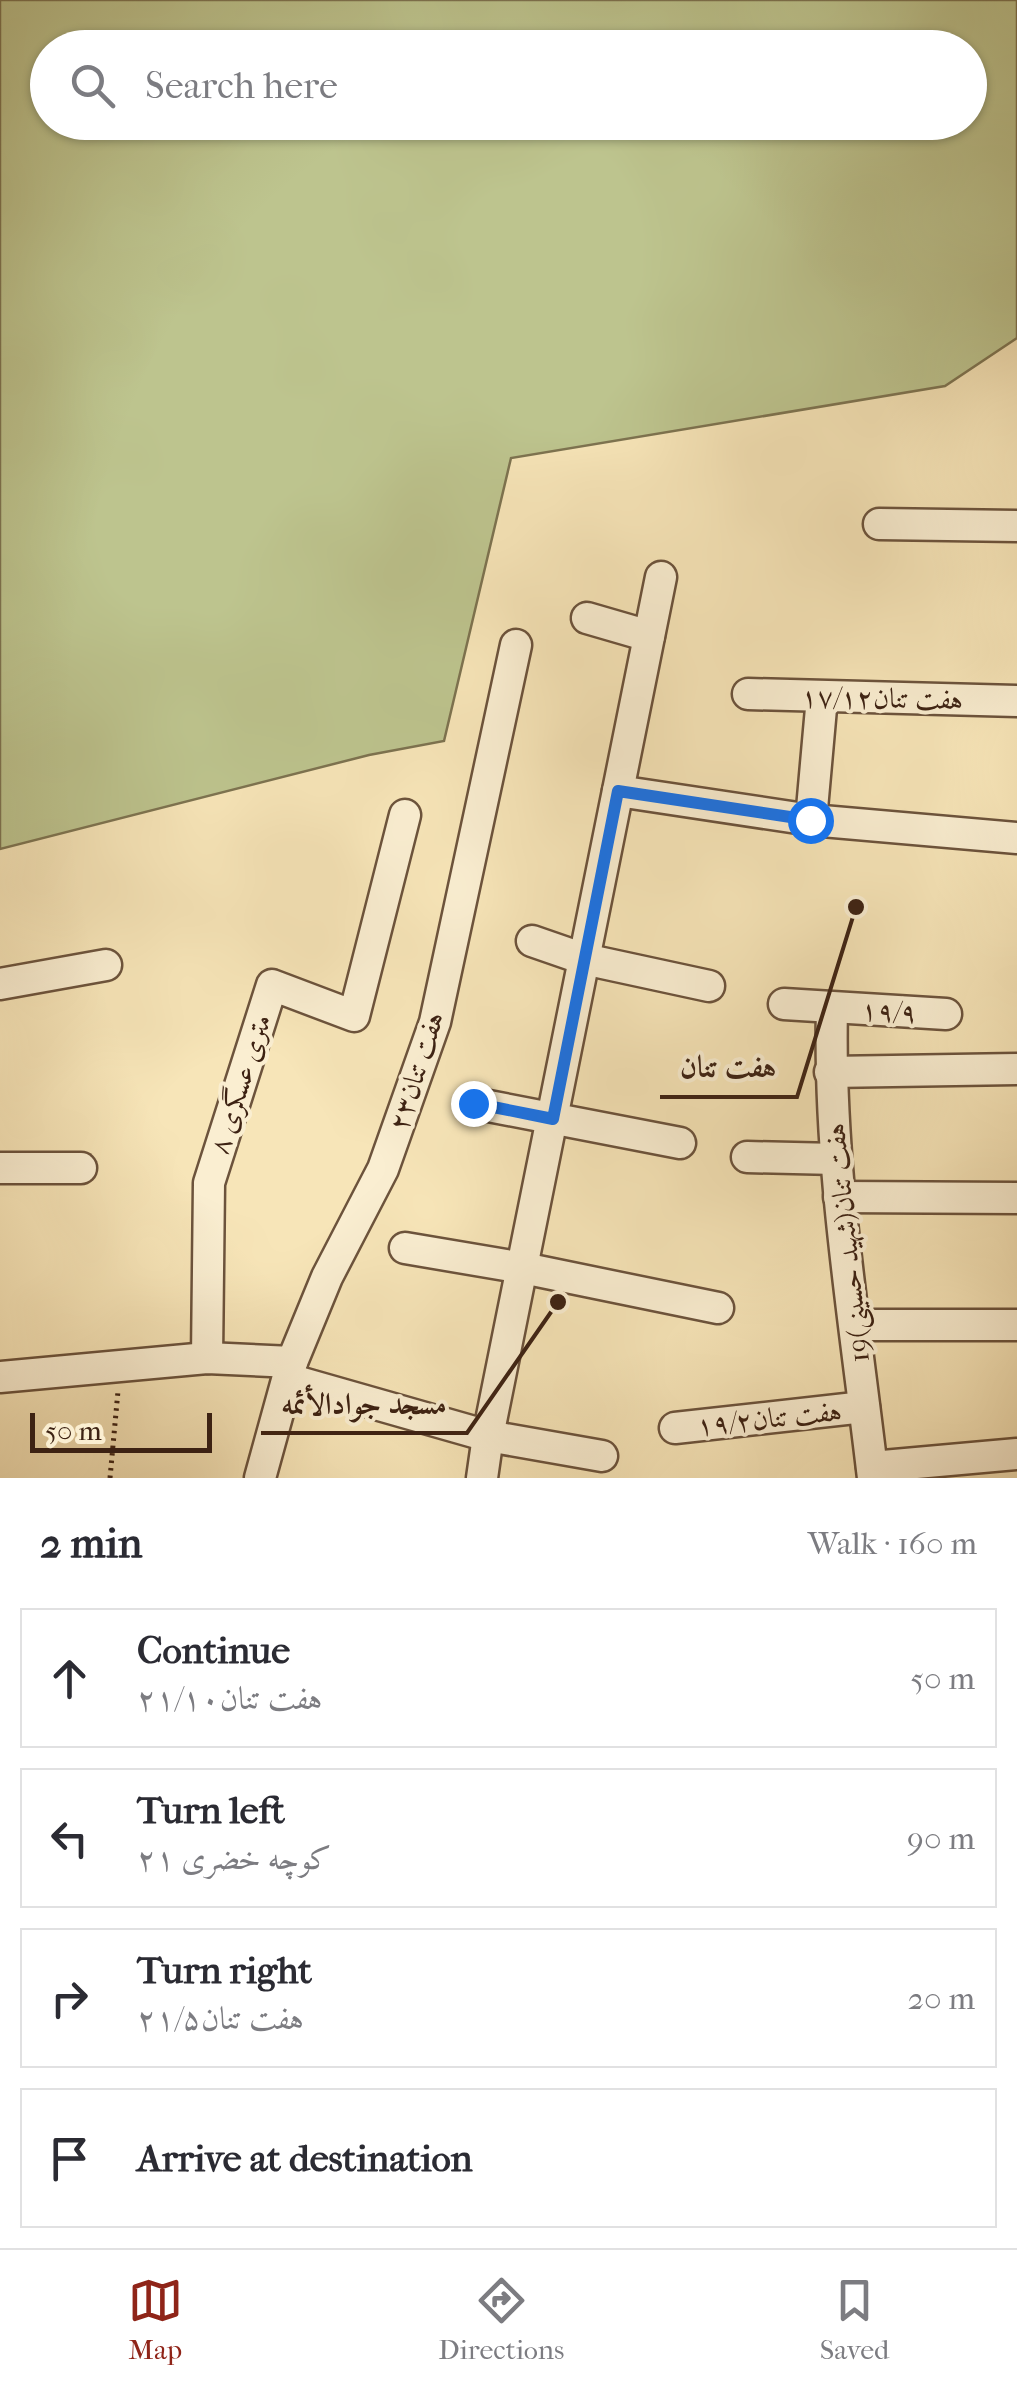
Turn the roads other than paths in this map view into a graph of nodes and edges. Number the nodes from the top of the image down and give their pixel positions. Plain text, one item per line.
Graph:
1 (879, 524) dead end
2 (1017, 526) edge
3 (661, 577) dead end
4 (587, 618) dead end
5 (649, 636) junction
6 (516, 645) dead end
7 (748, 694) dead end
8 (822, 697) junction
9 (1017, 701) edge
10 (618, 791) junction
11 (405, 815) dead end
12 (810, 820) junction
13 (1017, 838) edge
14 (532, 941) dead end
15 (584, 959) junction
16 (106, 965) dead end
17 (0, 984) edge
18 (709, 986) dead end
19 (784, 1004) dead end
20 (832, 1008) junction
21 (946, 1014) dead end
22 (1017, 1069) edge
23 (830, 1072) junction
24 (473, 1103) dead end
25 (553, 1119) junction
26 (680, 1143) dead end
27 (747, 1157) dead end
28 (836, 1159) junction
29 (0, 1168) edge
30 (81, 1168) dead end
31 (839, 1196) junction
32 (1017, 1198) edge
33 (405, 1248) dead end
34 (523, 1268) junction
35 (718, 1308) dead end
36 (855, 1324) junction
37 (1017, 1326) edge
38 (207, 1358) junction
39 (290, 1370) junction
40 (0, 1377) edge
41 (864, 1407) junction
42 (675, 1428) dead end
43 (488, 1436) junction
44 (1017, 1454) edge
45 (602, 1456) dead end
46 (872, 1473) edge
47 (260, 1478) edge
48 (482, 1478) edge

1 - 2 street
3 - 5 street
4 - 5 street
5 - 10 street
6 - 39 street, هفت تنان۲۳
7 - 8 street, ۱۷/۱۲هفت تنان
8 - 9 street, ۱۷/۱۲هفت تنان
8 - 12 street
10 - 12 street
10 - 15 street
11 - 38 street, ۸ متری عسگری
12 - 13 street
14 - 15 street
15 - 18 street
15 - 25 street
16 - 17 street
19 - 20 street, ۱۹/۹
20 - 21 street, ۱۹/۹
20 - 23 street, 19هفت تنان(شهید حسینی)
22 - 23 street
23 - 28 street, 19هفت تنان(شهید حسینی)
24 - 25 street
25 - 26 street
25 - 34 street
27 - 28 street
28 - 31 street, 19هفت تنان(شهید حسینی)
29 - 30 street
31 - 32 street
31 - 36 street, 19هفت تنان(شهید حسینی)
33 - 34 street
34 - 35 street
34 - 43 street
36 - 37 street
36 - 41 street, 19هفت تنان(شهید حسینی)
38 - 39 street
38 - 40 street
39 - 43 street
39 - 47 street, هفت تنان۲۳
41 - 42 street, هفت تنان۱۹/۲
41 - 46 street, 19هفت تنان(شهید حسینی)
43 - 45 street
43 - 48 street
44 - 46 street

